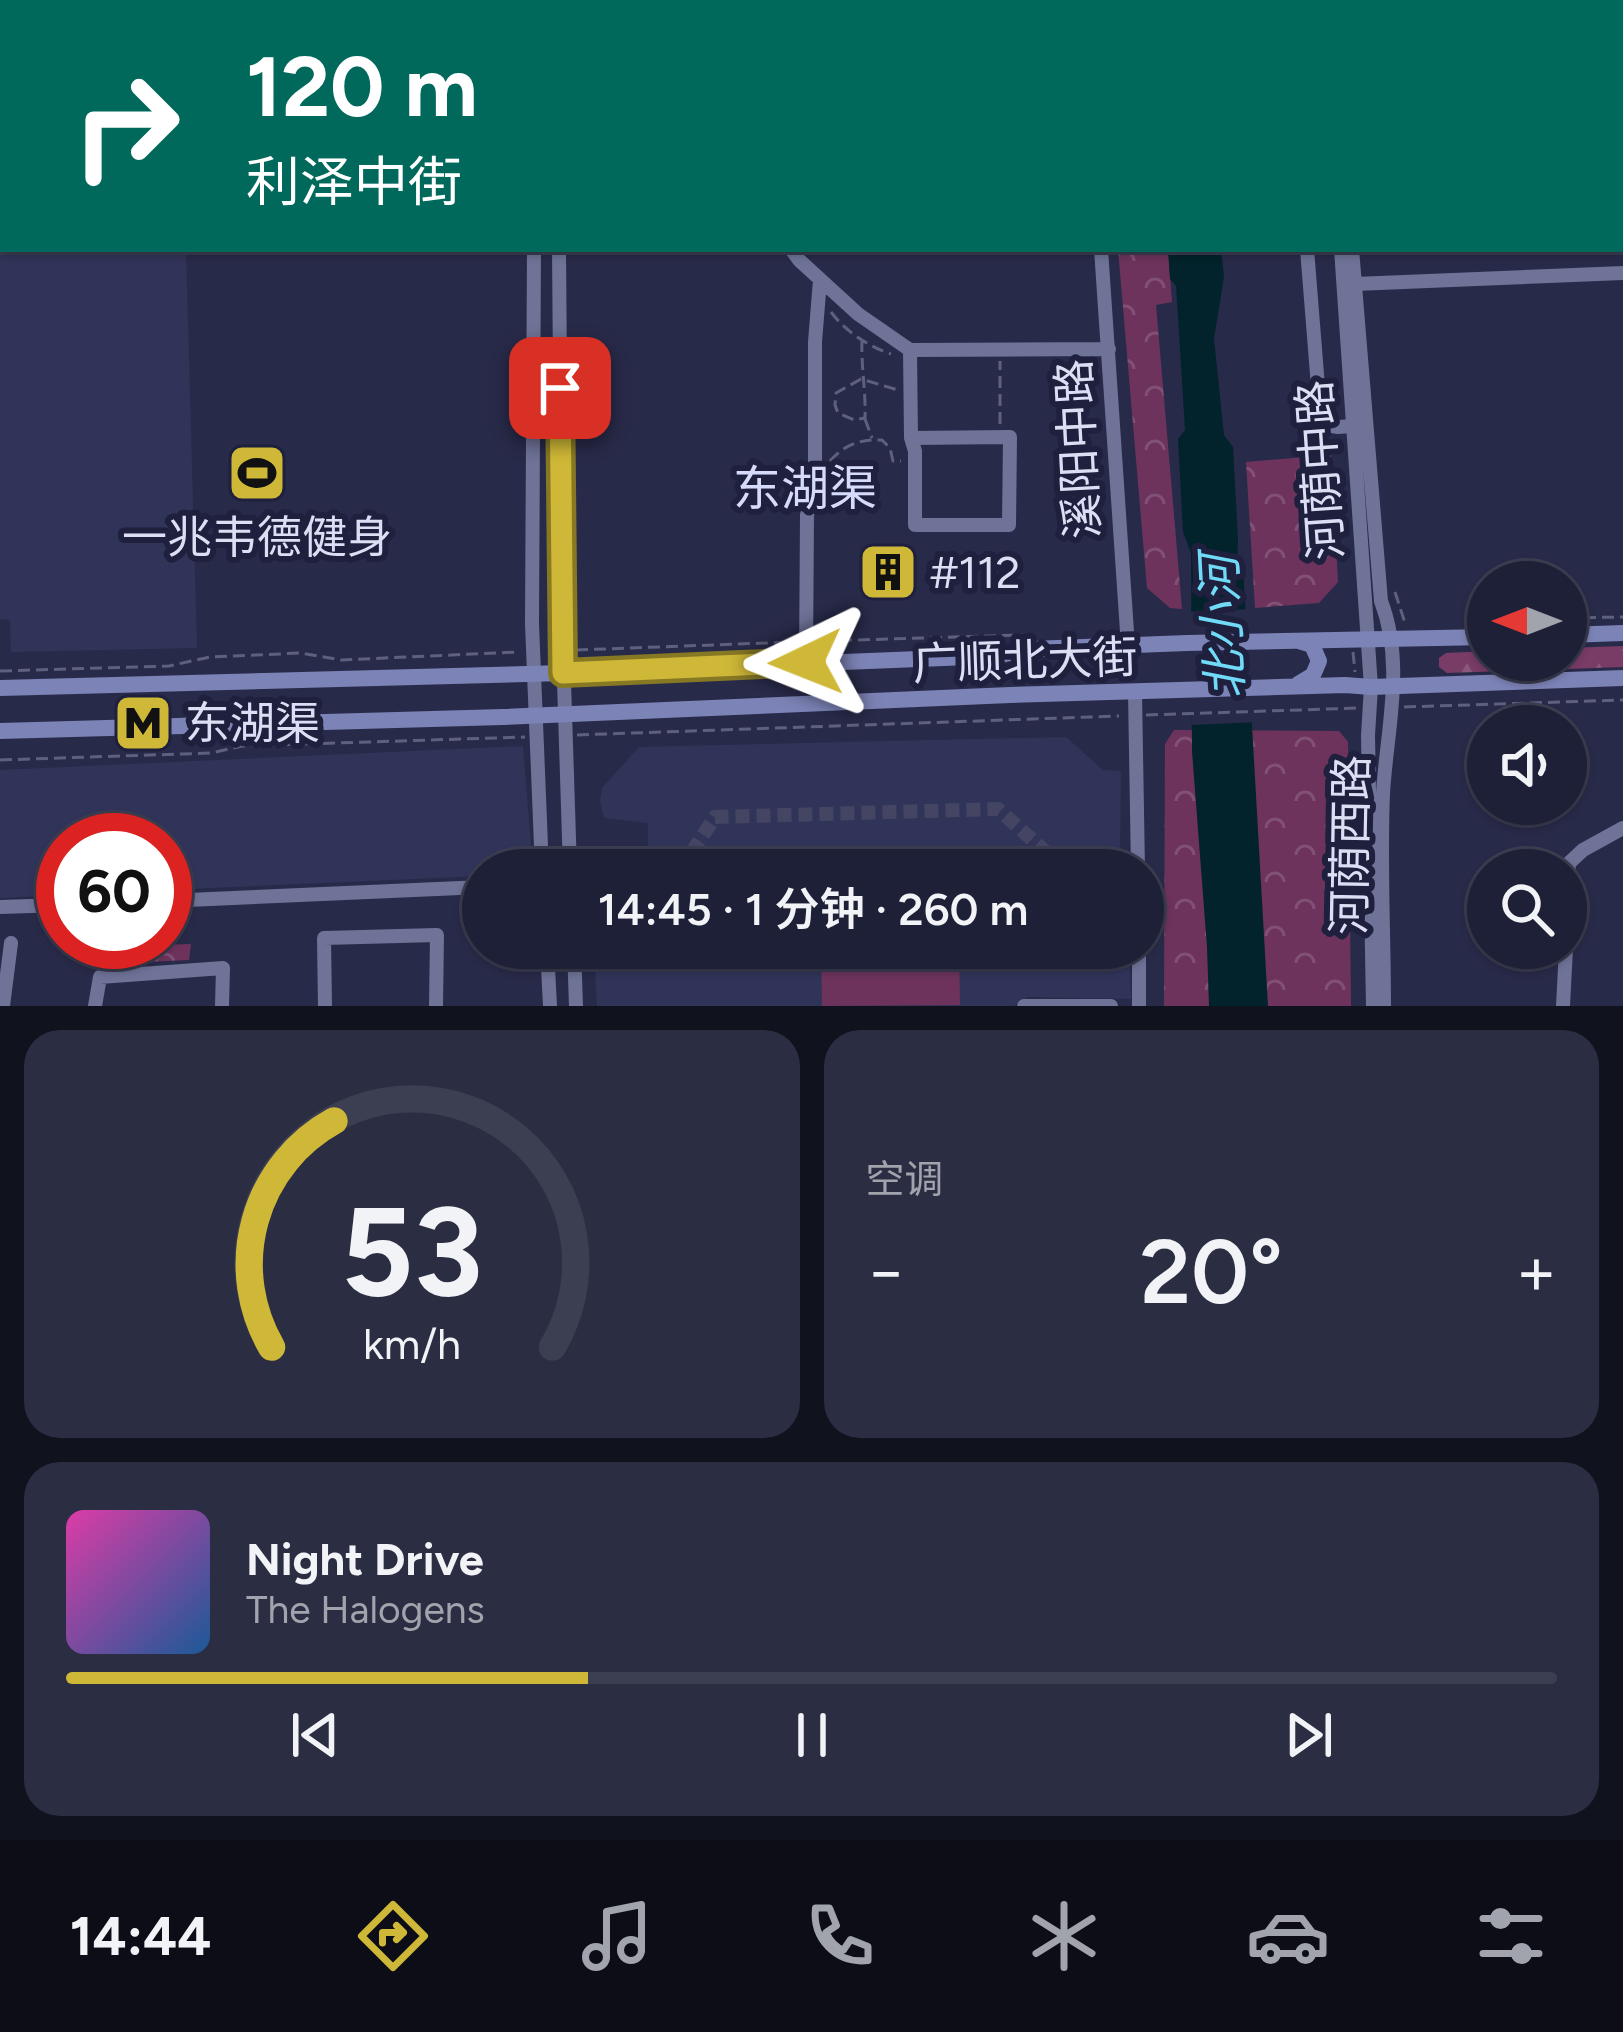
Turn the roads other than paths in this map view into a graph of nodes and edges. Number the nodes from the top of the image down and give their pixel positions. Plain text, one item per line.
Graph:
1 (534, 252) edge
2 (560, 252) edge
3 (794, 252) edge
4 (1101, 252) edge
5 (1307, 252) edge
6 (1341, 252) edge
7 (1352, 252) edge
8 (1623, 273) edge
9 (820, 280) junction
10 (1355, 284) junction
11 (1108, 349) junction
12 (910, 350) junction
13 (1354, 426) junction
14 (911, 438) junction
15 (1623, 634) edge
16 (1587, 635) edge
17 (1467, 638) edge
18 (1289, 640) junction
19 (1391, 640) junction
20 (1368, 641) junction
21 (1128, 646) junction
22 (806, 662) junction
23 (563, 673) junction
24 (533, 674) junction
25 (1623, 678) edge
26 (1394, 685) junction
27 (1292, 687) junction
28 (1371, 687) junction
29 (0, 688) edge
30 (1135, 692) junction
31 (565, 714) junction
32 (535, 716) junction
33 (0, 731) edge
34 (1623, 828) edge
35 (541, 849) edge
36 (570, 849) edge
37 (1138, 849) edge
38 (1585, 849) edge
39 (462, 888) edge
40 (192, 900) edge
41 (36, 906) edge
42 (0, 908) edge
43 (11, 943) dead end
44 (548, 969) edge
45 (575, 969) edge
46 (1139, 969) edge
47 (1565, 969) edge
48 (2, 1006) edge
49 (95, 1006) edge
50 (222, 1006) edge
51 (325, 1006) edge
52 (436, 1006) edge
53 (550, 1006) edge
54 (576, 1006) edge
55 (1024, 1006) edge
56 (1111, 1006) edge
57 (1139, 1006) edge
58 (1373, 1006) edge
59 (1384, 1006) edge
60 (1564, 1006) edge

1 - 24 street
2 - 23 street
3 - 9 street
4 - 11 street, 溪阳中路
5 - 13 street
6 - 13 street, 河荫中路
7 - 10 street, 河荫中路
8 - 10 street
9 - 12 street
9 - 22 street
10 - 19 street, 河荫中路
11 - 12 street
11 - 21 street, 溪阳中路
12 - 14 street
13 - 20 street, 河荫中路
14 - 14 street
15 - 16 main road
17 - 19 main road
18 - 20 main road
18 - 21 main road, 广顺北大街
18 - 27 main road
19 - 20 main road
19 - 26 street, 河荫中路
20 - 28 street, 河荫中路
21 - 22 main road, 广顺北大街
22 - 23 main road, 广顺北大街
23 - 24 main road, 广顺北大街
23 - 31 street
24 - 29 main road, 广顺北大街
24 - 32 street
25 - 26 main road
26 - 28 main road
26 - 59 street, 河荫西路
27 - 28 main road
27 - 30 main road, 广顺北大街
28 - 58 street, 河荫西路
30 - 31 main road, 广顺北大街
30 - 37 street
31 - 32 main road, 广顺北大街
31 - 36 street
32 - 33 main road, 广顺北大街
32 - 35 street
34 - 38 street
39 - 40 street
41 - 42 street
43 - 48 street
44 - 53 street
45 - 54 street
46 - 57 street
47 - 60 street
49 - 50 street
51 - 52 street
55 - 56 street

